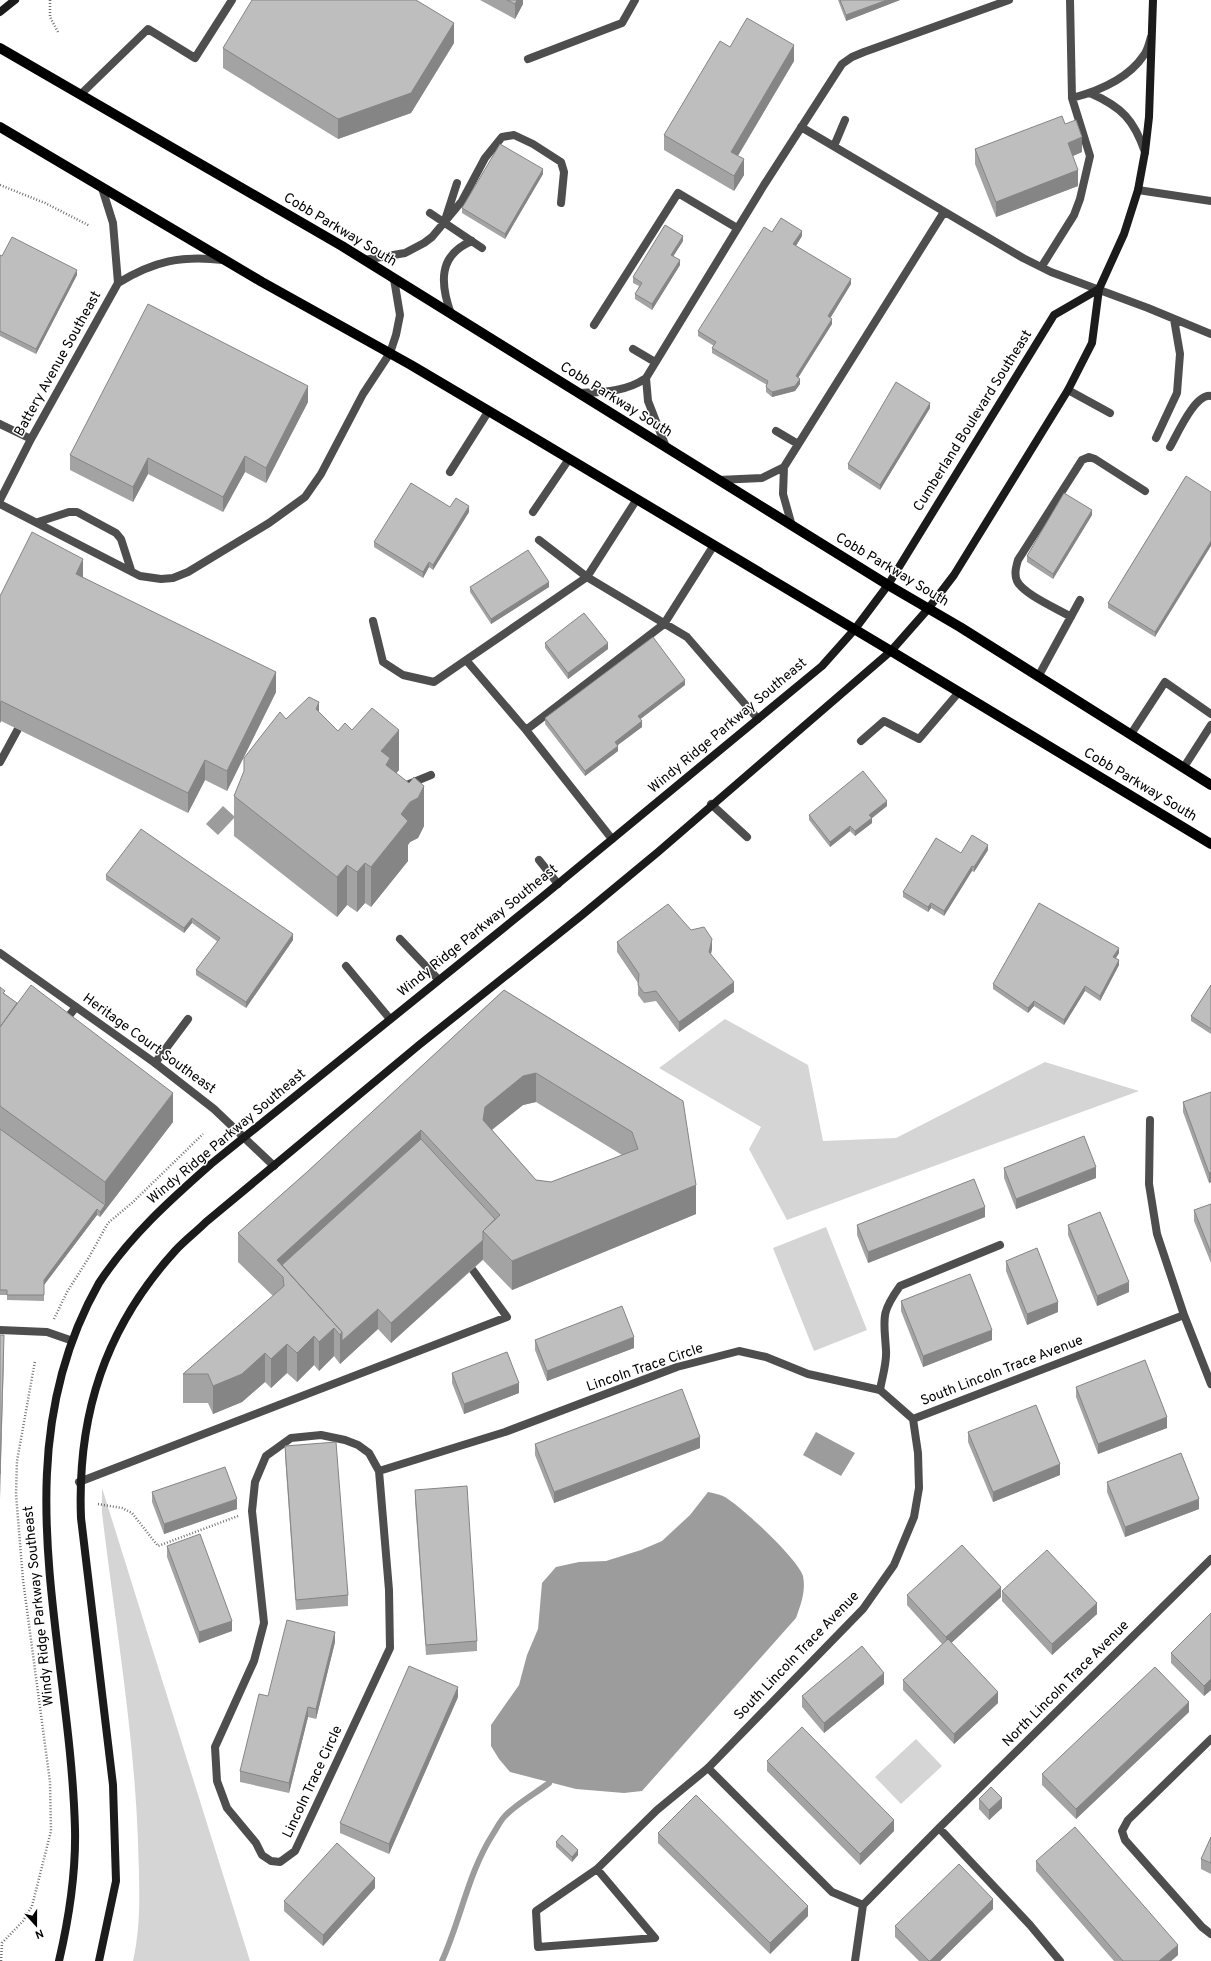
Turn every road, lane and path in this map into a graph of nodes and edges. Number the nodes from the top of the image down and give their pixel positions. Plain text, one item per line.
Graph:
1 (15, 0) edge
2 (50, 0) edge
3 (232, 0) edge
4 (635, 0) edge
5 (1009, 0) edge
6 (1070, 0) edge
7 (1153, 0) edge
8 (0, 12) edge
9 (58, 32) dead end
10 (1152, 36) junction
11 (0, 48) edge
12 (528, 59) dead end
13 (80, 94) junction
14 (1090, 94) junction
15 (1072, 98) junction
16 (844, 120) dead end
17 (0, 127) edge
18 (801, 127) junction
19 (834, 146) junction
20 (1145, 152) junction
21 (457, 183) dead end
22 (0, 185) edge
23 (102, 188) junction
24 (1138, 190) junction
25 (1211, 201) edge
26 (561, 202) dead end
27 (430, 212) dead end
28 (944, 212) junction
29 (444, 222) junction
30 (90, 226) dead end
31 (737, 228) junction
32 (472, 241) junction
33 (482, 248) dead end
34 (364, 260) junction
35 (227, 261) junction
36 (1042, 266) junction
37 (394, 278) junction
38 (118, 283) junction
39 (1099, 289) junction
40 (452, 314) junction
41 (1174, 319) junction
42 (594, 325) dead end
43 (1211, 334) edge
44 (633, 349) dead end
45 (390, 353) junction
46 (655, 362) junction
47 (646, 378) junction
48 (1068, 390) junction
49 (579, 393) junction
50 (1211, 396) edge
51 (488, 412) junction
52 (1110, 412) dead end
53 (0, 424) edge
54 (776, 431) dead end
55 (1156, 438) dead end
56 (31, 439) junction
57 (798, 444) junction
58 (666, 447) junction
59 (1170, 447) dead end
60 (569, 459) junction
61 (784, 467) junction
62 (450, 472) dead end
63 (718, 480) junction
64 (1144, 491) dead end
65 (637, 499) junction
66 (0, 500) edge
67 (0, 504) edge
68 (533, 512) dead end
69 (38, 522) junction
70 (792, 526) junction
71 (539, 540) dead end
72 (714, 545) junction
73 (131, 570) junction
74 (587, 577) junction
75 (888, 585) junction
76 (1080, 600) dead end
77 (928, 609) junction
78 (1071, 617) junction
79 (373, 621) dead end
80 (664, 624) junction
81 (855, 629) junction
82 (891, 651) junction
83 (466, 660) junction
84 (1038, 676) junction
85 (959, 692) junction
86 (1211, 714) edge
87 (758, 719) junction
88 (1211, 725) edge
89 (18, 729) edge
90 (526, 730) junction
91 (1130, 734) junction
92 (861, 741) dead end
93 (0, 762) edge
94 (1184, 768) junction
95 (431, 775) dead end
96 (403, 784) edge
97 (1211, 785) edge
98 (712, 804) junction
99 (747, 837) dead end
100 (612, 839) junction
101 (1211, 844) edge
102 (539, 860) dead end
103 (558, 884) junction
104 (400, 939) dead end
105 (0, 953) edge
106 (346, 966) dead end
107 (438, 979) junction
108 (76, 1007) junction
109 (188, 1019) dead end
110 (390, 1019) junction
111 (60, 1027) edge
112 (155, 1063) junction
113 (1150, 1120) dead end
114 (203, 1134) dead end
115 (244, 1136) junction
116 (274, 1166) junction
117 (1000, 1245) dead end
118 (472, 1269) edge
119 (1184, 1316) junction
120 (54, 1320) dead end
121 (0, 1330) edge
122 (70, 1340) junction
123 (35, 1361) dead end
124 (1211, 1384) edge
125 (880, 1390) junction
126 (913, 1419) junction
127 (379, 1471) junction
128 (79, 1482) junction
129 (98, 1504) dead end
130 (252, 1511) junction
131 (1211, 1559) edge
132 (1211, 1740) edge
133 (708, 1768) junction
134 (939, 1828) junction
135 (597, 1869) junction
136 (863, 1905) junction
137 (1211, 1934) edge
138 (1, 1961) edge
139 (59, 1961) edge
140 (99, 1961) edge
141 (855, 1961) edge
142 (1060, 1961) edge

1 - 8 main road
2 - 9 path
3 - 13 street
4 - 12 street
5 - 18 street
6 - 15 street
7 - 10 main road
10 - 14 street
10 - 20 main road
11 - 13 main road, Cobb Parkway South
13 - 34 main road, Cobb Parkway South
14 - 15 street
14 - 20 street
15 - 36 street
16 - 19 street
17 - 23 main road, Cobb Parkway South
18 - 19 street
18 - 31 street
19 - 28 street
20 - 24 main road
21 - 29 street
22 - 30 path
23 - 35 main road, Cobb Parkway South
23 - 38 street, Battery Avenue Southeast
24 - 25 street
24 - 39 main road
26 - 29 street
27 - 29 street
28 - 36 street
28 - 57 street
29 - 32 street
29 - 34 street
31 - 42 street
31 - 46 street
32 - 33 street
32 - 40 street
34 - 37 main road, Cobb Parkway South
35 - 38 street, Battery Avenue Southeast
35 - 45 main road, Cobb Parkway South
36 - 39 street
37 - 40 main road, Cobb Parkway South
37 - 45 street
38 - 56 street, Battery Avenue Southeast
39 - 41 street
39 - 48 main road
39 - 75 main road, Cumberland Boulevard Southeast
40 - 49 main road, Cobb Parkway South
41 - 43 street
41 - 55 street
44 - 46 street
45 - 51 main road, Cobb Parkway South
45 - 73 street
46 - 47 street
47 - 49 street
47 - 58 street
48 - 52 street
48 - 77 main road
49 - 58 main road, Cobb Parkway South
50 - 59 street
51 - 60 main road, Cobb Parkway South
51 - 62 street
53 - 56 street
54 - 57 street
56 - 66 street, Battery Avenue Southeast
57 - 61 street
58 - 63 main road, Cobb Parkway South
60 - 65 main road, Cobb Parkway South
60 - 68 street
61 - 63 street
61 - 70 street
63 - 70 main road, Cobb Parkway South
64 - 78 street
65 - 72 main road, Cobb Parkway South
65 - 74 street
67 - 69 street
69 - 73 street
69 - 73 street
70 - 75 main road, Cobb Parkway South
71 - 74 street
72 - 80 street
72 - 81 main road, Cobb Parkway South
74 - 80 street
74 - 83 street
75 - 77 main road, Cobb Parkway South
75 - 81 main road, Windy Ridge Parkway Southeast
76 - 78 street
77 - 82 main road
77 - 84 main road, Cobb Parkway South
78 - 84 street
79 - 83 street
80 - 87 street
80 - 90 street
81 - 82 main road, Cobb Parkway South
81 - 87 main road, Windy Ridge Parkway Southeast
82 - 85 main road, Cobb Parkway South
82 - 98 main road
83 - 90 street
84 - 91 main road, Cobb Parkway South
85 - 92 street
85 - 101 main road, Cobb Parkway South
86 - 91 street
87 - 100 main road, Windy Ridge Parkway Southeast
88 - 94 street
89 - 93 street
90 - 100 street
91 - 94 main road, Cobb Parkway South
94 - 97 main road, Cobb Parkway South
95 - 96 street
98 - 99 street
98 - 116 main road
100 - 103 main road, Windy Ridge Parkway Southeast
102 - 103 street
103 - 107 main road, Windy Ridge Parkway Southeast
104 - 107 street
105 - 108 street, Heritage Court Southeast
106 - 110 street
107 - 110 main road, Windy Ridge Parkway Southeast
108 - 111 street
108 - 112 street, Heritage Court Southeast
109 - 112 street
110 - 115 main road, Windy Ridge Parkway Southeast
112 - 115 street, Heritage Court Southeast
113 - 119 street
114 - 120 path
115 - 116 street, Heritage Court Southeast
115 - 122 main road, Windy Ridge Parkway Southeast
116 - 128 main road
117 - 125 street
118 - 128 street
119 - 124 street
119 - 126 street, South Lincoln Trace Avenue
121 - 122 street
122 - 139 main road, Windy Ridge Parkway Southeast
123 - 138 path
125 - 126 street, Lincoln Trace Circle
125 - 127 street, Lincoln Trace Circle
126 - 133 street, South Lincoln Trace Avenue
127 - 130 street, Lincoln Trace Circle
127 - 130 street, Lincoln Trace Circle
128 - 140 main road
129 - 130 path
131 - 134 street, North Lincoln Trace Avenue
132 - 137 street
133 - 135 street, South Lincoln Trace Avenue
133 - 136 street
134 - 136 street, North Lincoln Trace Avenue
134 - 142 street
135 - 135 street, South Lincoln Trace Avenue
136 - 141 street

